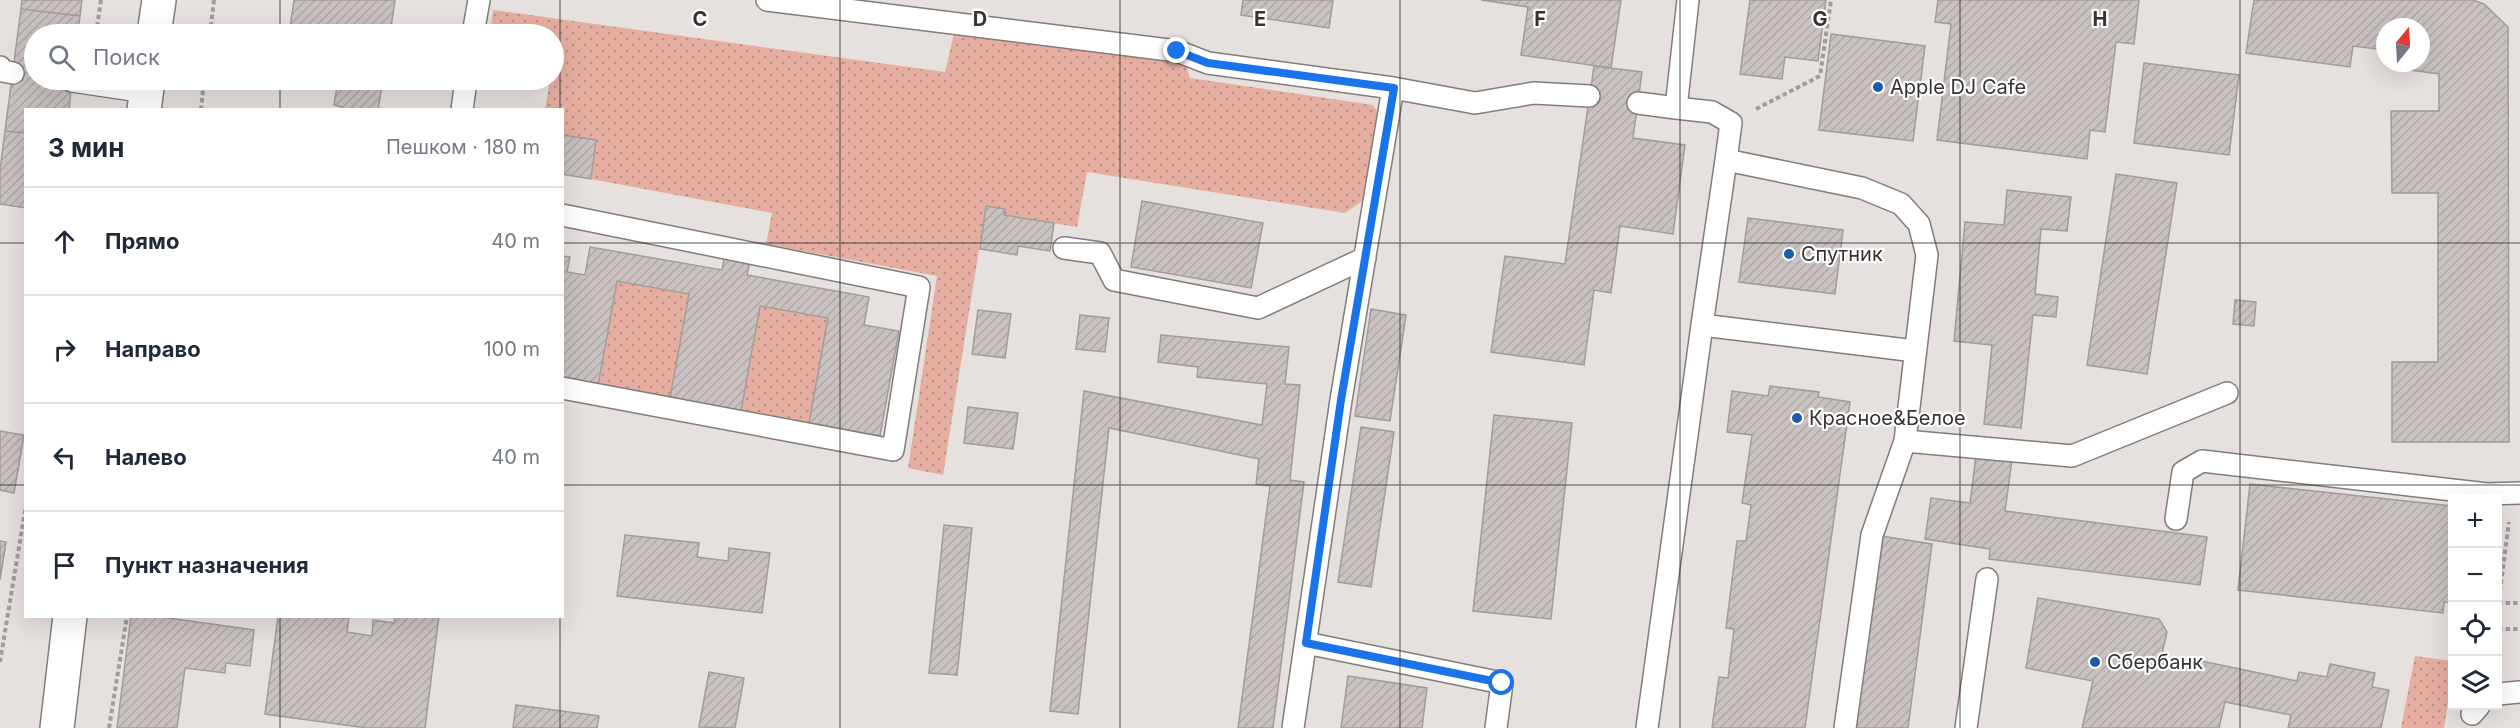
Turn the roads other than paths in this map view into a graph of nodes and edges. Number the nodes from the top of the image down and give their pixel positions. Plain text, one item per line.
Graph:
1 (159, 0) edge
2 (478, 0) edge
3 (767, 0) edge
4 (1688, 0) edge
5 (155, 24) edge
6 (474, 24) edge
7 (1394, 88) junction
8 (123, 90) edge
9 (465, 90) edge
10 (146, 94) edge
11 (1589, 96) dead end
12 (1638, 103) dead end
13 (462, 108) edge
14 (1676, 108) junction
15 (1726, 160) junction
16 (564, 215) edge
17 (1064, 248) dead end
18 (1365, 258) junction
19 (1702, 325) junction
20 (1915, 351) junction
21 (564, 388) edge
22 (2227, 393) dead end
23 (1905, 441) junction
24 (2515, 502) edge
25 (2176, 519) dead end
26 (1987, 579) dead end
27 (70, 618) edge
28 (1306, 643) junction
29 (2520, 692) edge
30 (2502, 694) edge
31 (57, 728) edge
32 (1293, 728) edge
33 (1496, 728) edge
34 (1647, 728) edge
35 (1845, 728) edge
36 (1966, 728) edge

1 - 5 main road
2 - 6 lane
3 - 7 lane
4 - 14 lane
7 - 11 lane
7 - 18 lane
8 - 10 lane
9 - 13 lane
12 - 14 lane
14 - 15 lane
15 - 19 lane
15 - 20 lane
16 - 21 lane
17 - 18 lane
18 - 28 lane
19 - 20 lane
19 - 34 lane
20 - 23 lane
22 - 23 lane
23 - 35 lane
24 - 25 lane
26 - 36 lane
27 - 31 main road
28 - 32 lane
28 - 33 lane
29 - 30 lane

